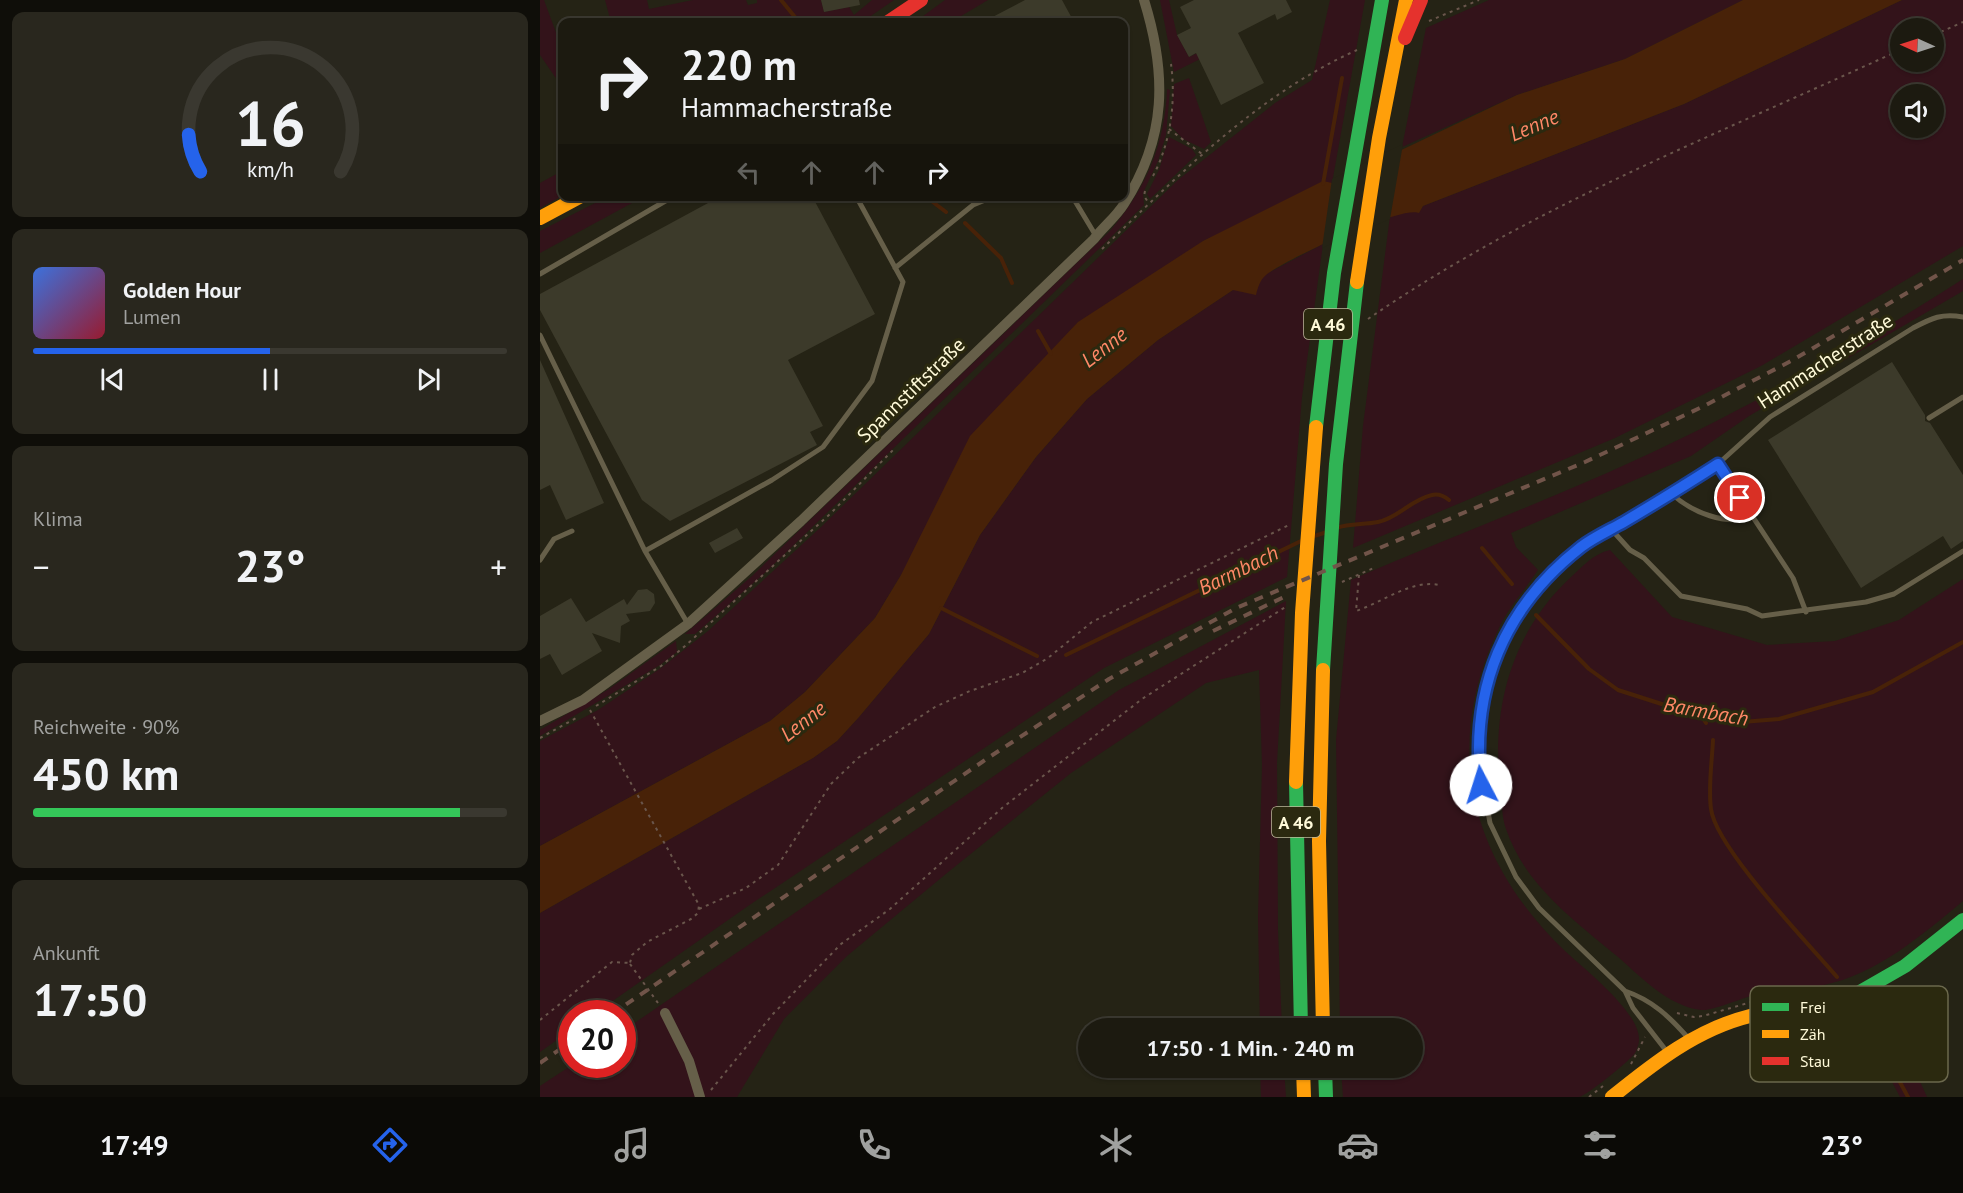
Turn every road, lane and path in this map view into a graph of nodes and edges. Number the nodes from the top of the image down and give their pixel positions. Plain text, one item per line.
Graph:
1 (921, 0) edge
2 (1144, 0) edge
3 (1382, 0) edge
4 (1406, 0) edge
5 (1421, 0) edge
6 (1479, 0) edge
7 (894, 18) edge
8 (1963, 22) edge
9 (1412, 23) junction
10 (1944, 30) edge
11 (1364, 48) dead end
12 (1890, 55) edge
13 (1169, 129) dead end
14 (1202, 154) junction
15 (1128, 198) edge
16 (572, 201) edge
17 (665, 201) edge
18 (859, 201) edge
19 (983, 201) edge
20 (1075, 201) edge
21 (1126, 201) edge
22 (540, 218) edge
23 (1096, 236) junction
24 (1101, 250) dead end
25 (895, 268) junction
26 (540, 274) edge
27 (1390, 304) dead end
28 (1963, 317) edge
29 (540, 335) edge
30 (1963, 397) edge
31 (1929, 418) dead end
32 (896, 447) dead end
33 (1718, 464) junction
34 (1672, 494) junction
35 (1752, 515) junction
36 (1292, 524) dead end
37 (1611, 529) junction
38 (572, 531) dead end
39 (645, 551) junction
40 (1963, 551) edge
41 (540, 560) edge
42 (1359, 574) dead end
43 (1438, 585) dead end
44 (1287, 606) dead end
45 (1806, 612) junction
46 (688, 624) junction
47 (580, 716) dead end
48 (541, 718) edge
49 (540, 738) edge
50 (699, 909) junction
51 (1963, 920) edge
52 (630, 963) junction
53 (1871, 986) edge
54 (1624, 991) junction
55 (665, 1013) joint
56 (1750, 1017) edge
57 (1301, 1018) edge
58 (1323, 1018) edge
59 (540, 1020) edge
60 (1689, 1039) junction
61 (1669, 1053) junction
62 (1303, 1078) edge
63 (1325, 1078) edge
64 (700, 1097) edge
65 (706, 1097) edge
66 (1304, 1097) edge
67 (1326, 1097) edge
68 (1612, 1097) edge

1 - 7 main road
2 - 15 street, Spannstiftstraße
3 - 57 main road, A 46
4 - 9 main road, A 46
5 - 9 main road
6 - 9 path
8 - 10 path
9 - 58 main road, A 46
11 - 14 path
12 - 27 path
13 - 14 path
14 - 24 path
16 - 22 main road
17 - 26 lane
18 - 25 lane
19 - 25 lane
20 - 23 lane
21 - 23 street, Spannstiftstraße
23 - 46 street, Spannstiftstraße
25 - 39 lane
28 - 33 lane, Hammacherstraße
29 - 39 lane
30 - 31 lane
32 - 50 path
33 - 34 lane, Hammacherstraße
33 - 35 lane
34 - 35 lane
34 - 37 lane, Hammacherstraße
35 - 45 lane
36 - 50 path
37 - 45 lane
37 - 54 lane, Hammacherstraße
38 - 41 lane
39 - 46 lane
40 - 45 lane
42 - 43 path
44 - 65 path
46 - 48 street, Spannstiftstraße
47 - 49 path
50 - 52 path
51 - 53 main road
52 - 55 path
52 - 59 path
54 - 60 lane, Hammacherstraße
54 - 61 lane, Hammacherstraße
55 - 64 street
56 - 60 main road
60 - 61 main road
61 - 68 main road
62 - 66 main road
63 - 67 main road

